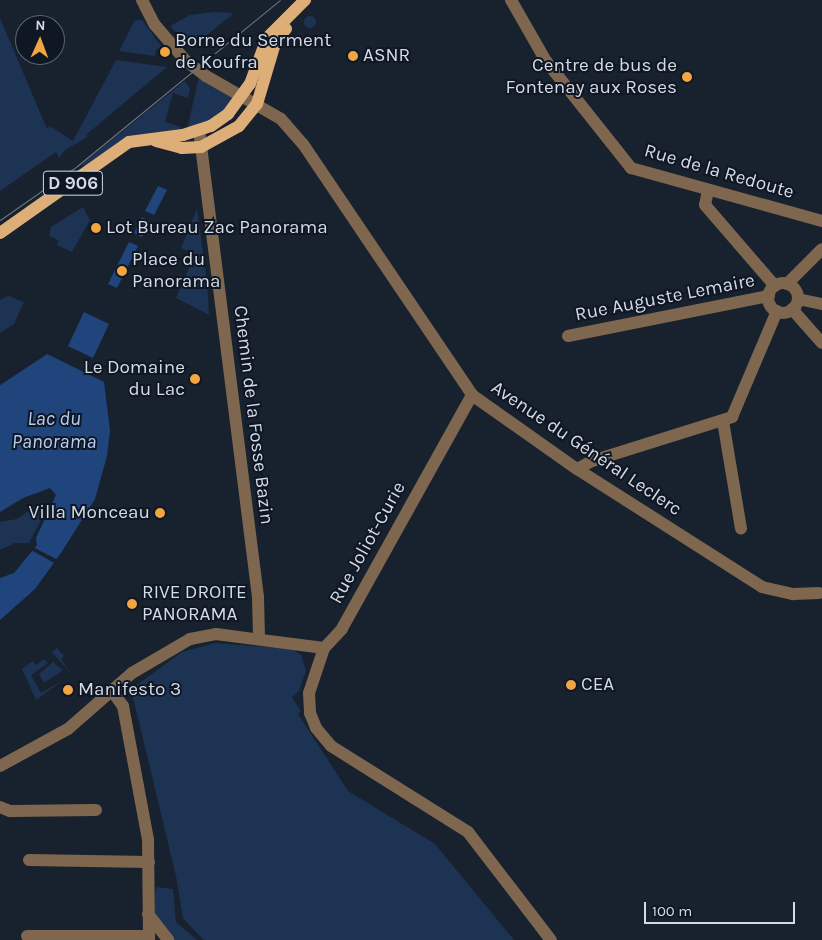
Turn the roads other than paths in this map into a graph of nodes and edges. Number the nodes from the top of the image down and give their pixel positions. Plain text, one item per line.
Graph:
1 (142, 0) edge
2 (305, 0) edge
3 (314, 0) edge
4 (511, 0) edge
5 (243, 96) junction
6 (257, 104) junction
7 (199, 130) junction
8 (148, 139) junction
9 (201, 147) junction
10 (708, 190) junction
11 (822, 221) edge
12 (0, 233) edge
13 (822, 249) edge
14 (777, 289) junction
15 (795, 304) junction
16 (822, 304) edge
17 (777, 311) junction
18 (568, 336) dead end
19 (822, 343) edge
20 (472, 395) junction
21 (723, 421) junction
22 (578, 469) junction
23 (741, 528) dead end
24 (821, 594) edge
25 (259, 638) junction
26 (324, 648) junction
27 (112, 691) junction
28 (0, 766) edge
29 (0, 808) edge
30 (96, 810) dead end
31 (29, 860) dead end
32 (149, 862) junction
33 (148, 914) junction
34 (28, 936) dead end
35 (149, 938) edge
36 (168, 940) edge
37 (551, 940) edge

1 - 5 street, Avenue du Général Leclerc
2 - 5 main road, D 906
3 - 6 main road
4 - 10 street, Rue de la Redoute
5 - 6 street, Avenue du Général Leclerc
5 - 7 main road, D 906
6 - 9 main road
6 - 20 street, Avenue du Général Leclerc
7 - 8 main road, D 906
7 - 9 street, Chemin de la Fosse Bazin
8 - 9 main road, D 906
8 - 12 main road, D 906
9 - 25 street, Chemin de la Fosse Bazin
10 - 11 street, Rue de la Redoute
10 - 14 street
13 - 14 street
14 - 15 street
14 - 17 street
14 - 18 street, Rue Auguste Lemaire
15 - 16 street
15 - 17 street
15 - 19 street
17 - 21 street
20 - 22 street, Avenue du Général Leclerc
20 - 26 street, Rue Joliot-Curie
21 - 22 street
21 - 23 street
22 - 24 street, Avenue du Général Leclerc
25 - 26 street
25 - 27 street
26 - 37 street
27 - 28 street
27 - 32 street
29 - 30 street
31 - 32 street
32 - 33 street
33 - 35 street
33 - 36 street
34 - 35 street

